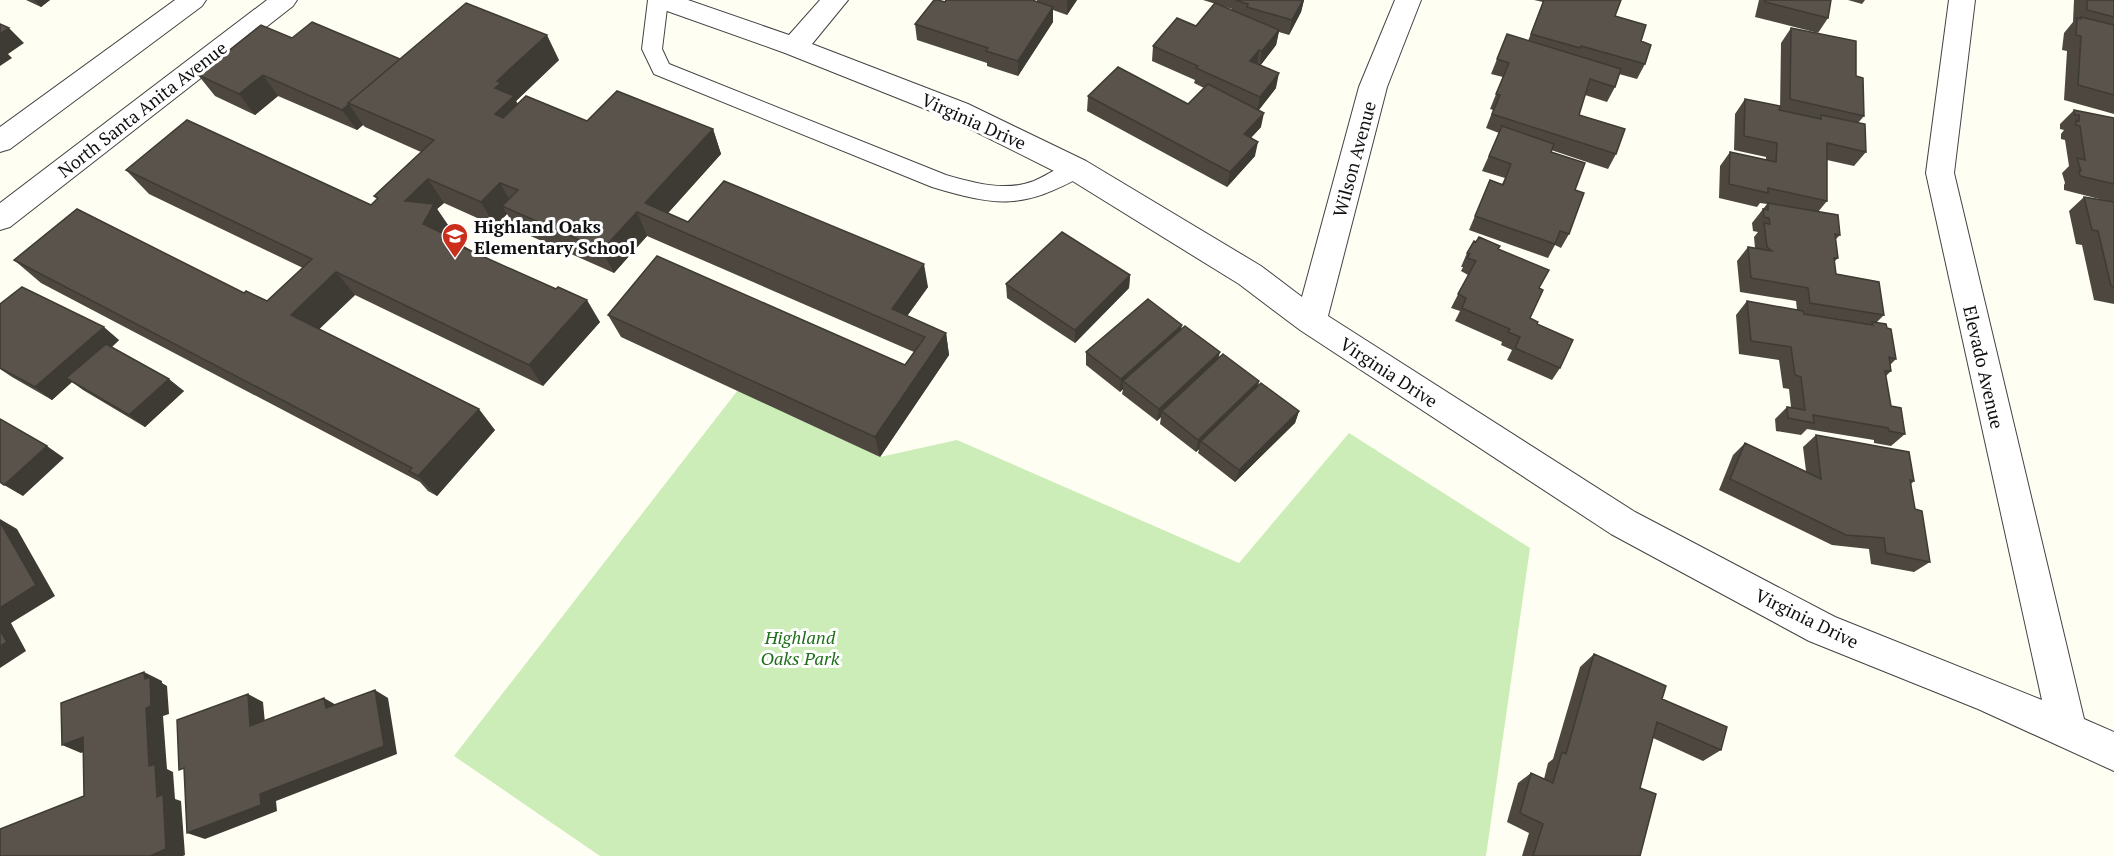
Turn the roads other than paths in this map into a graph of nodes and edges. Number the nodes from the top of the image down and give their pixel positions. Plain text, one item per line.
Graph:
1 (193, 0) edge
2 (284, 0) edge
3 (660, 0) edge
4 (835, 0) edge
5 (1408, 0) edge
6 (1962, 0) edge
7 (794, 47) junction
8 (0, 142) edge
9 (1076, 169) junction
10 (0, 219) edge
11 (1311, 321) junction
12 (2068, 730) junction
13 (2114, 752) edge

1 - 8 street
2 - 10 street, North Santa Anita Avenue
3 - 7 street, Virginia Drive
3 - 9 lane
4 - 7 street
5 - 11 street, Wilson Avenue
6 - 12 street, Elevado Avenue
7 - 9 street, Virginia Drive
9 - 11 street, Virginia Drive
11 - 12 street, Virginia Drive
12 - 13 street, Virginia Drive

